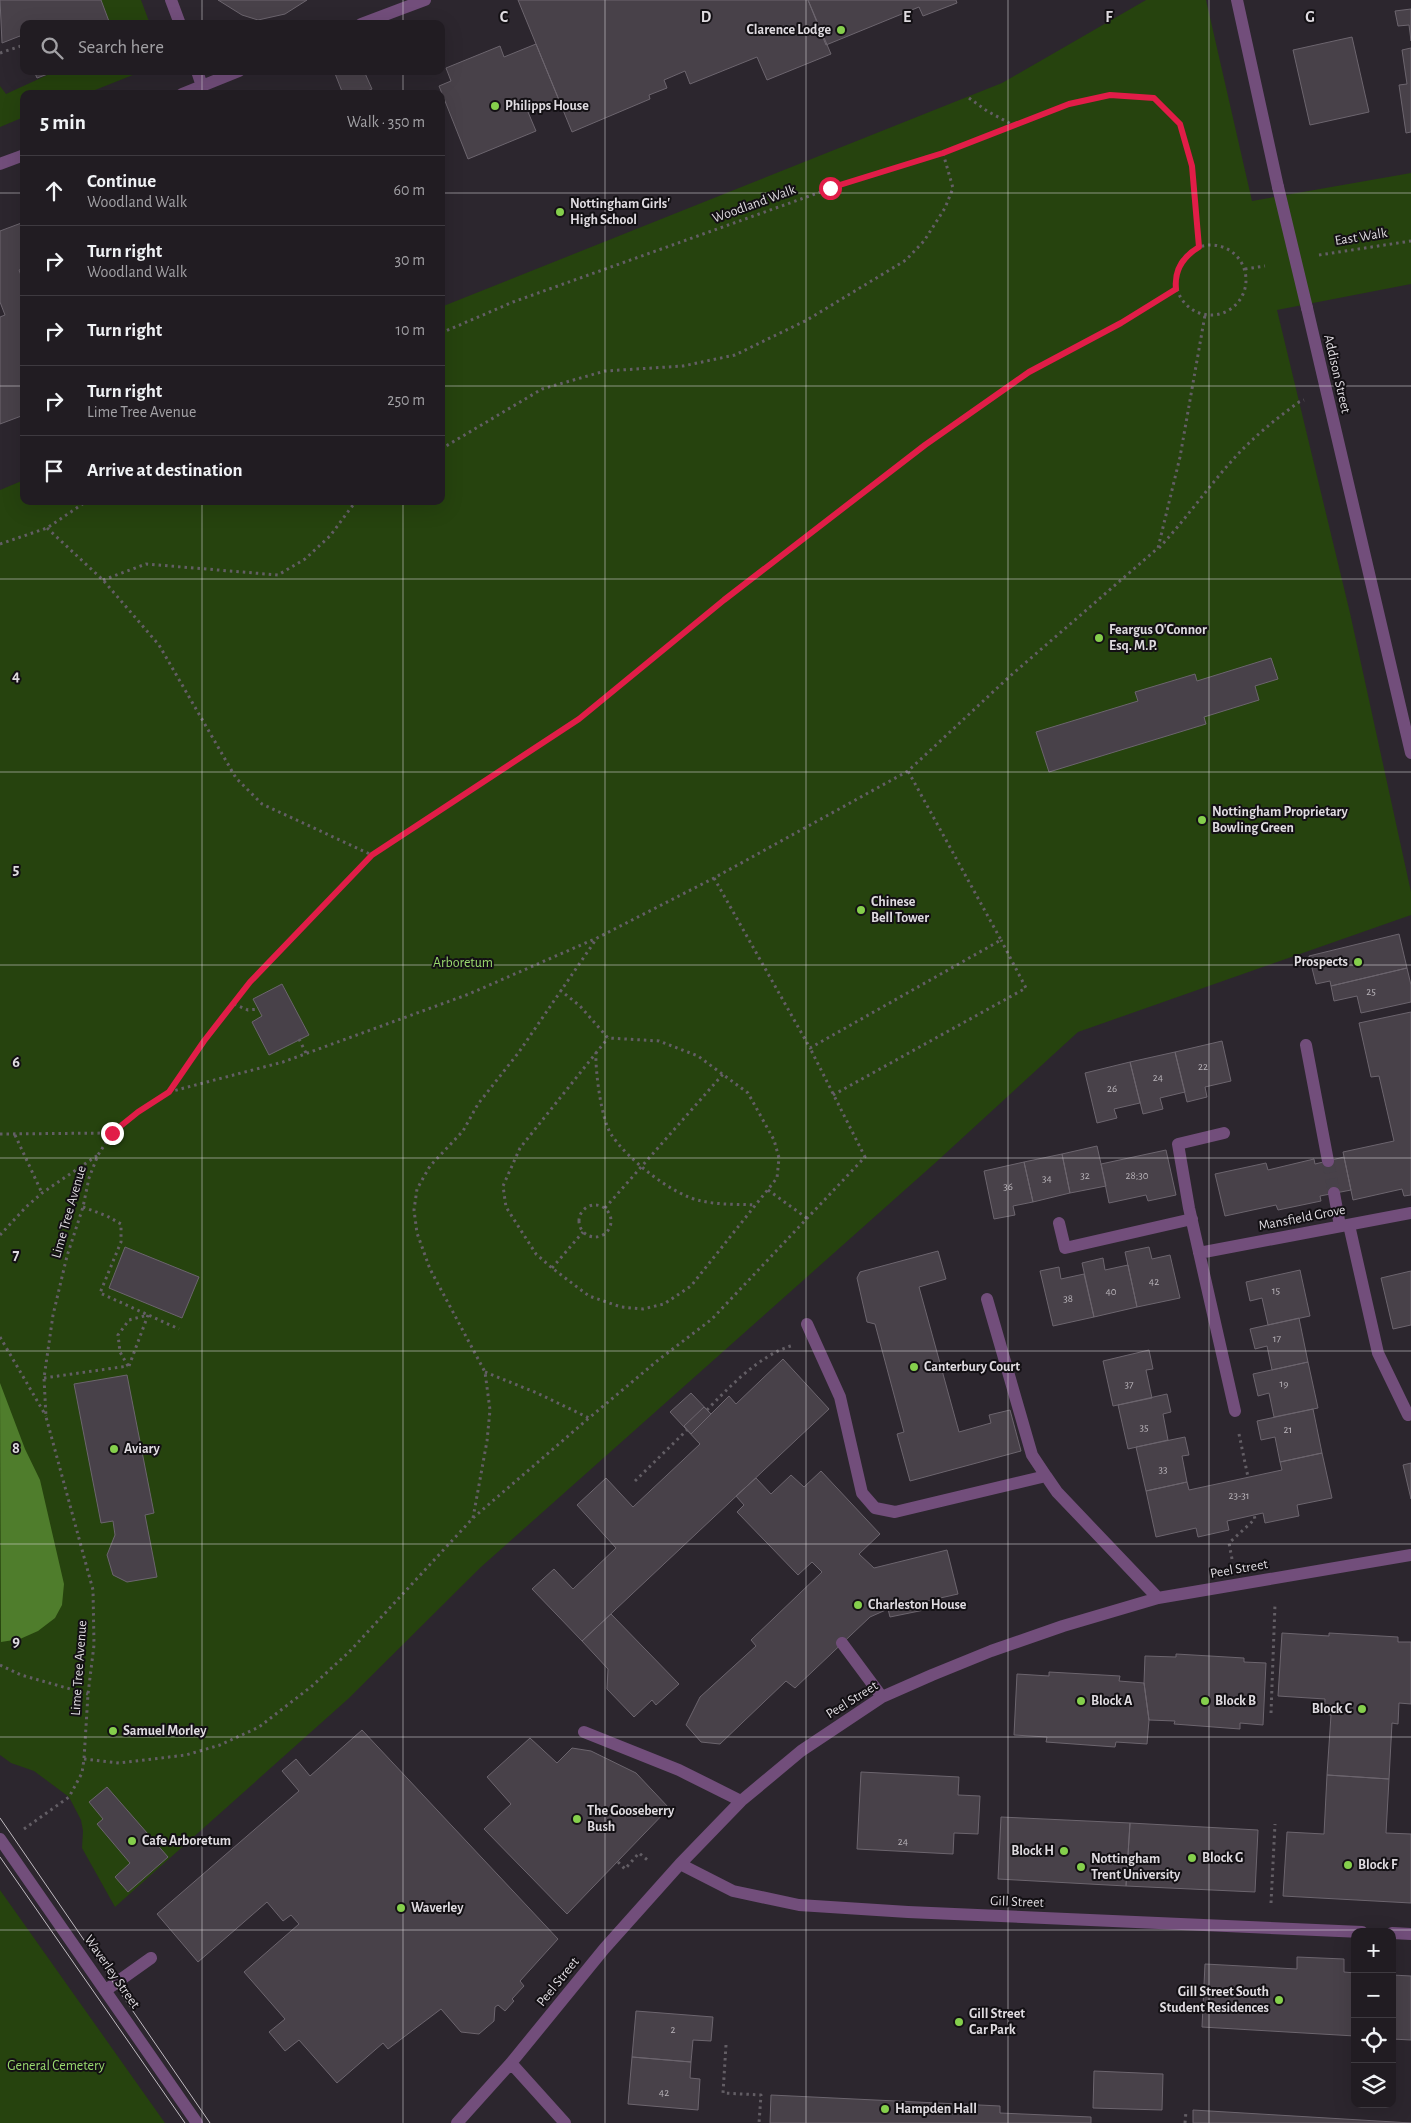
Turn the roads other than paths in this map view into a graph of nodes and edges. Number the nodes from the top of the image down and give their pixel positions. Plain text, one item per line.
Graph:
1 (171, 0) edge
2 (425, 0) edge
3 (1237, 0) edge
4 (178, 20) edge
5 (372, 20) edge
6 (198, 75) edge
7 (229, 75) edge
8 (202, 86) junction
9 (192, 90) edge
10 (20, 156) edge
11 (0, 164) edge
12 (1407, 716) edge
13 (1411, 753) edge
14 (1306, 1045) dead end
15 (1224, 1133) dead end
16 (1328, 1161) tunnel mouth
17 (1334, 1193) tunnel mouth
18 (1190, 1213) junction
19 (1411, 1213) edge
20 (1059, 1223) dead end
21 (1345, 1225) junction
22 (1199, 1253) junction
23 (987, 1299) dead end
24 (807, 1324) dead end
25 (1235, 1411) road end
26 (1408, 1415) dead end
27 (1046, 1476) junction
28 (1411, 1555) edge
29 (1158, 1598) junction
30 (842, 1643) dead end
31 (882, 1697) junction
32 (584, 1732) dead end
33 (741, 1801) junction
34 (2, 1841) edge
35 (680, 1864) junction
36 (1351, 1932) edge
37 (1396, 1933) edge
38 (1411, 1934) edge
39 (151, 1958) dead end
40 (106, 1990) junction
41 (511, 2063) junction
42 (198, 2123) edge
43 (457, 2123) edge
44 (565, 2123) edge

1 - 4 street
2 - 5 street
3 - 12 street, Addison Street, bridge
6 - 8 street
7 - 8 street
8 - 9 street
10 - 11 street
12 - 13 street, Addison Street
14 - 16 street
15 - 18 street
17 - 21 street
18 - 20 street
18 - 22 street
19 - 21 street, Mansfield Grove
21 - 22 street, Mansfield Grove
21 - 26 street
22 - 25 street
23 - 27 street
24 - 27 street
27 - 29 street
28 - 29 street, Peel Street
29 - 31 street, Peel Street
30 - 31 street
31 - 33 street, Peel Street
32 - 33 street
33 - 35 street, Peel Street
34 - 40 street, Waverley Street
35 - 36 street, Gill Street
35 - 41 street, Peel Street
37 - 38 street
39 - 40 street
40 - 42 street, Waverley Street
41 - 43 street, Peel Street
41 - 44 street

